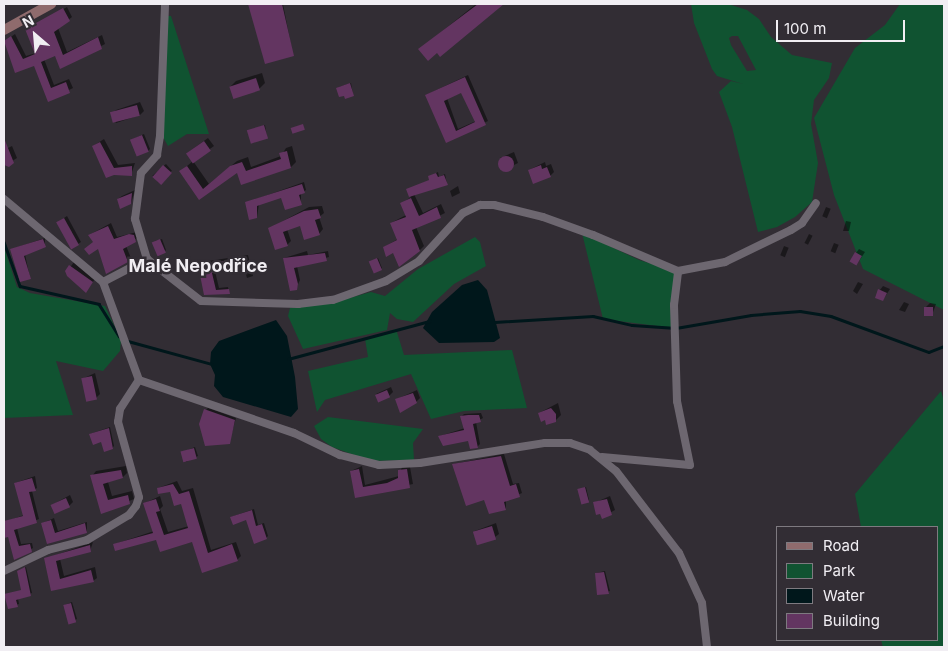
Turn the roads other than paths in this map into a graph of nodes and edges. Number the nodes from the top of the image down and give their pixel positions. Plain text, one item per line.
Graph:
1 (51, 4) edge
2 (165, 4) edge
3 (4, 30) edge
4 (4, 199) edge
5 (816, 203) dead end
6 (147, 258) junction
7 (678, 271) junction
8 (103, 282) junction
9 (139, 380) junction
10 (602, 457) junction
11 (4, 571) edge
12 (707, 647) edge

1 - 3 main road
2 - 6 street
4 - 8 street
5 - 7 street
6 - 7 street
6 - 8 street
7 - 10 street
8 - 9 street
9 - 10 street
9 - 11 street
10 - 12 street

